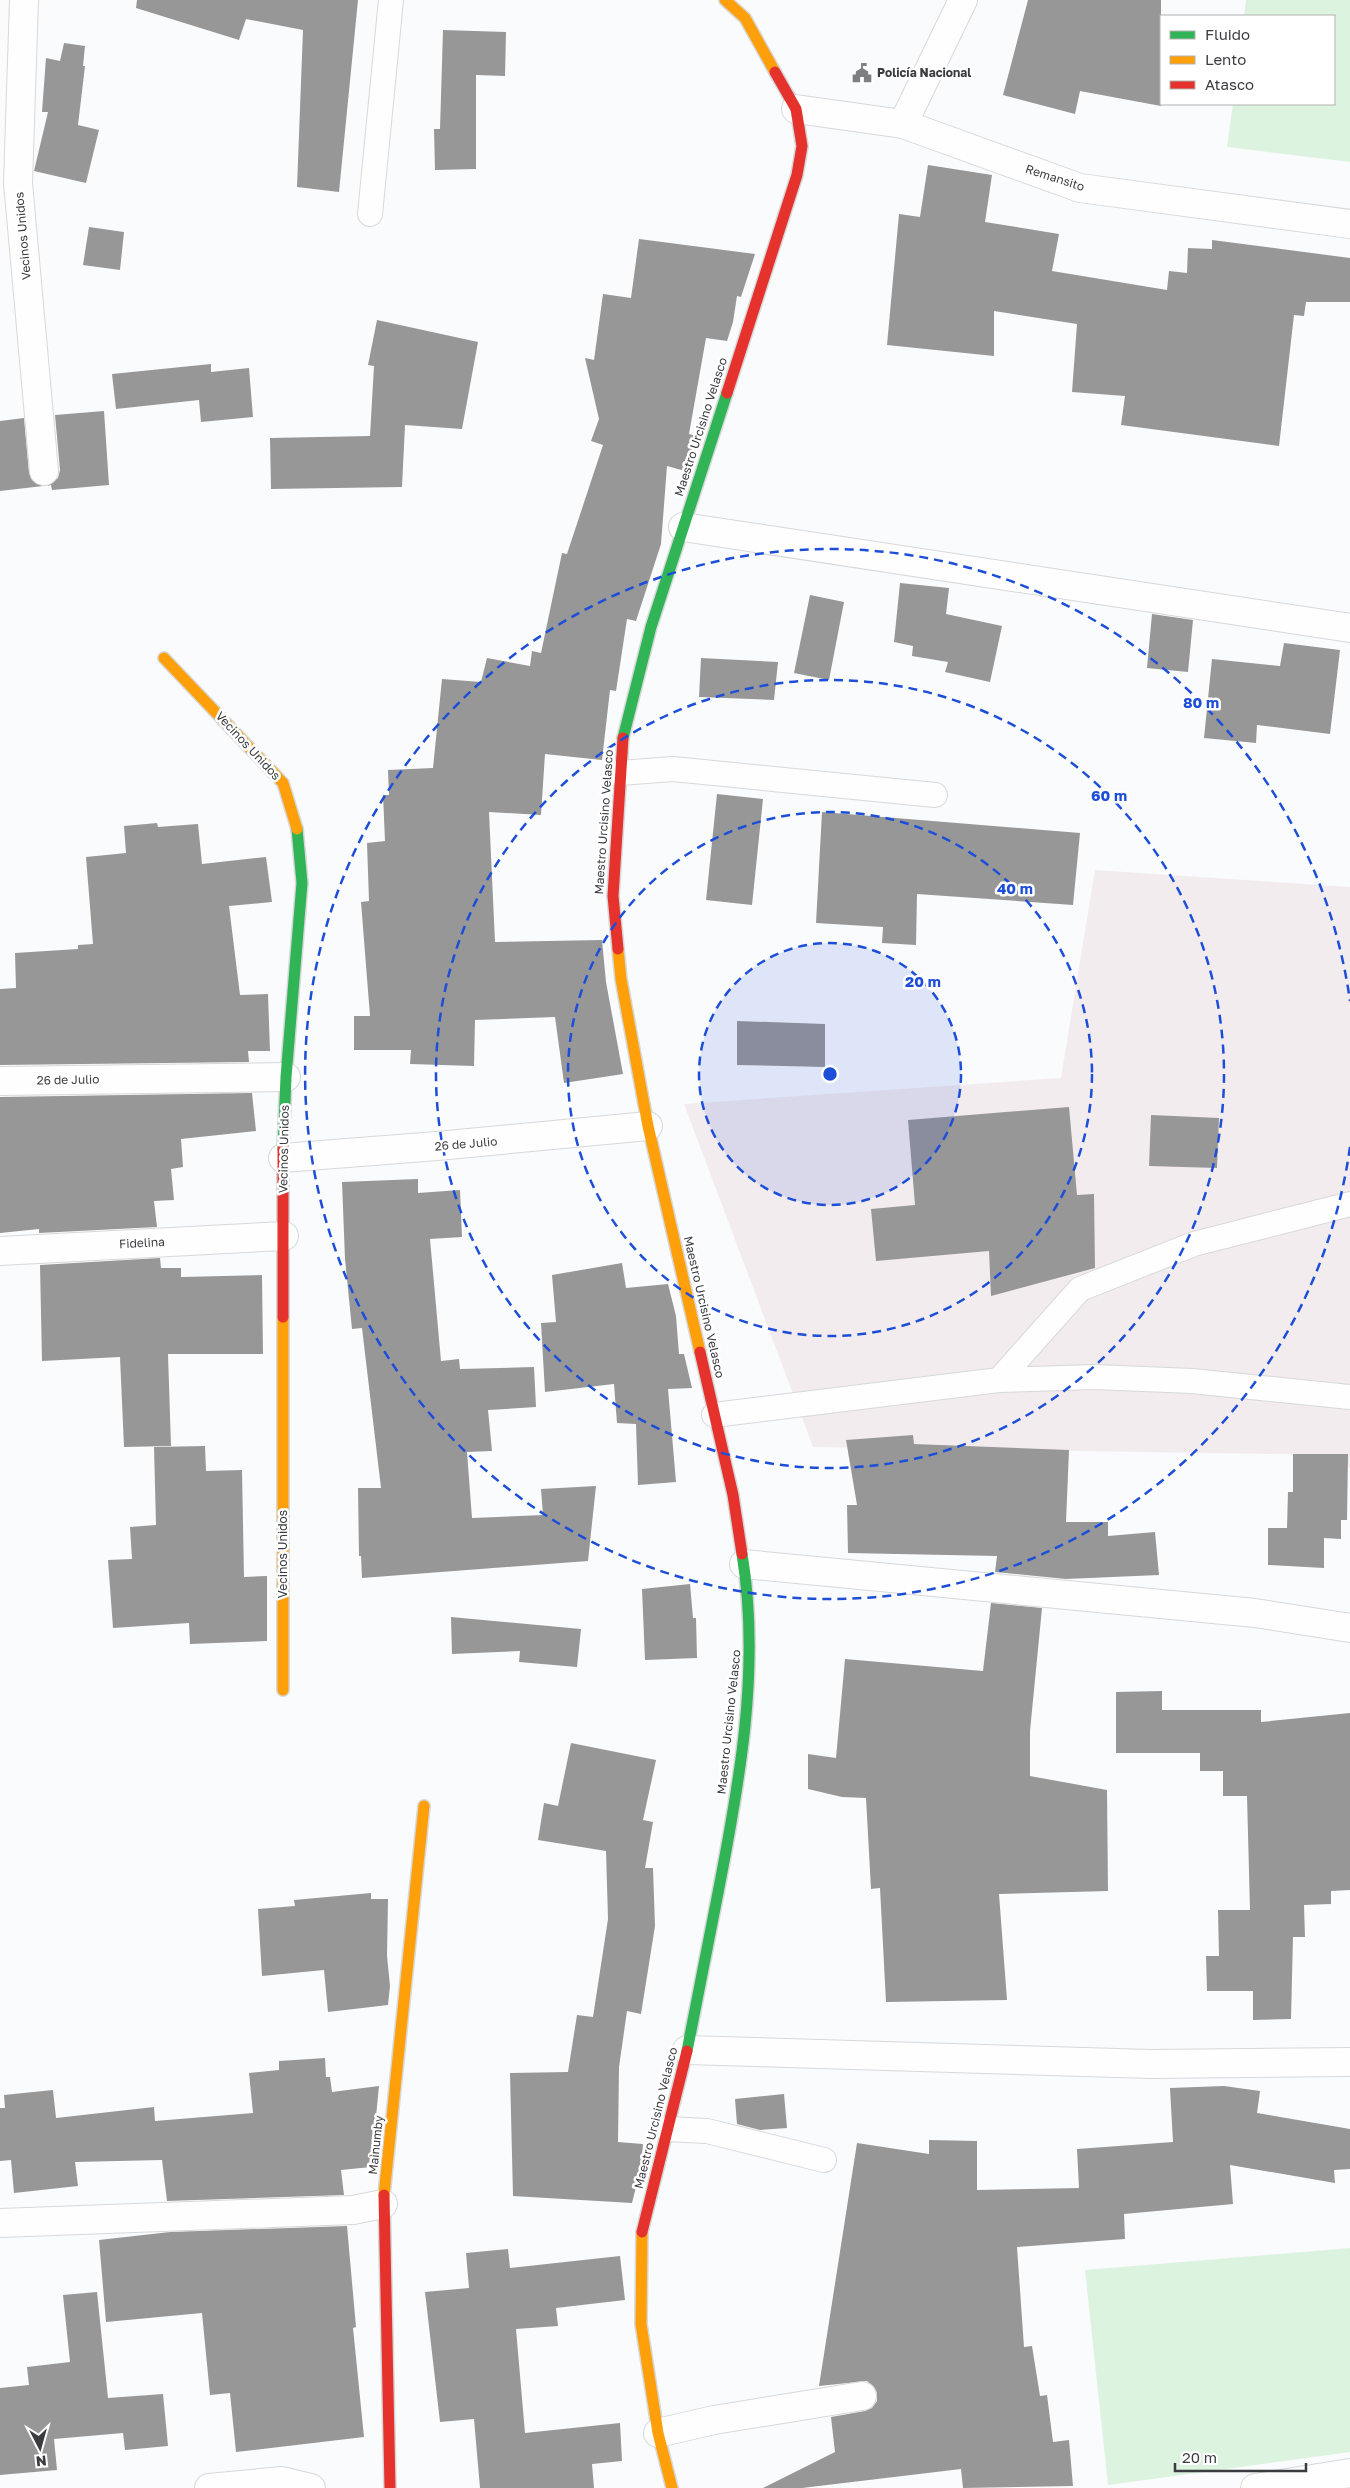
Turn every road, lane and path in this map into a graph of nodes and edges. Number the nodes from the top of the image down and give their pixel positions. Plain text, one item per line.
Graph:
1 (24, 0) edge
2 (391, 0) edge
3 (725, 0) edge
4 (964, 0) edge
5 (796, 109) junction
6 (904, 124) junction
7 (370, 214) dead end
8 (1350, 224) edge
9 (44, 471) dead end
10 (683, 526) junction
11 (1350, 628) edge
12 (164, 658) dead end
13 (620, 773) junction
14 (935, 795) dead end
15 (286, 1077) junction
16 (0, 1081) edge
17 (648, 1126) junction
18 (283, 1158) junction
19 (1350, 1204) edge
20 (284, 1236) junction
21 (0, 1251) edge
22 (999, 1380) junction
23 (1350, 1397) edge
24 (714, 1416) junction
25 (744, 1564) junction
26 (1350, 1628) edge
27 (283, 1690) dead end
28 (424, 1806) dead end
29 (687, 2050) junction
30 (1350, 2062) edge
31 (667, 2129) junction
32 (824, 2160) dead end
33 (384, 2204) junction
34 (0, 2223) edge
35 (862, 2396) dead end
36 (658, 2433) junction
37 (1350, 2473) edge
38 (209, 2488) edge
39 (311, 2488) edge
40 (390, 2488) edge
41 (672, 2488) edge
42 (1255, 2488) edge

1 - 9 street, Vecinos Unidos
2 - 7 lane
3 - 5 street
4 - 6 street
5 - 6 street, Remansito
5 - 10 street, Maestro Urcisino Velasco
6 - 8 street, Remansito
10 - 11 street
10 - 13 street, Maestro Urcisino Velasco
12 - 15 street, Vecinos Unidos
13 - 14 lane
13 - 17 street, Maestro Urcisino Velasco
15 - 16 street, 26 de Julio
15 - 18 street, Vecinos Unidos
17 - 18 street, 26 de Julio
17 - 24 street, Maestro Urcisino Velasco
18 - 20 street, Vecinos Unidos
19 - 22 lane
20 - 21 street, Fidelina
20 - 27 street, Vecinos Unidos
22 - 23 lane
22 - 24 lane
24 - 25 street, Maestro Urcisino Velasco
25 - 26 street
25 - 29 street, Maestro Urcisino Velasco
28 - 33 street, Mainumby
29 - 30 street
29 - 31 street, Maestro Urcisino Velasco
31 - 32 lane
31 - 36 street, Maestro Urcisino Velasco
33 - 34 street
33 - 40 street, Mainumby
35 - 36 street
36 - 41 street, Maestro Urcisino Velasco
37 - 42 street
38 - 39 street

